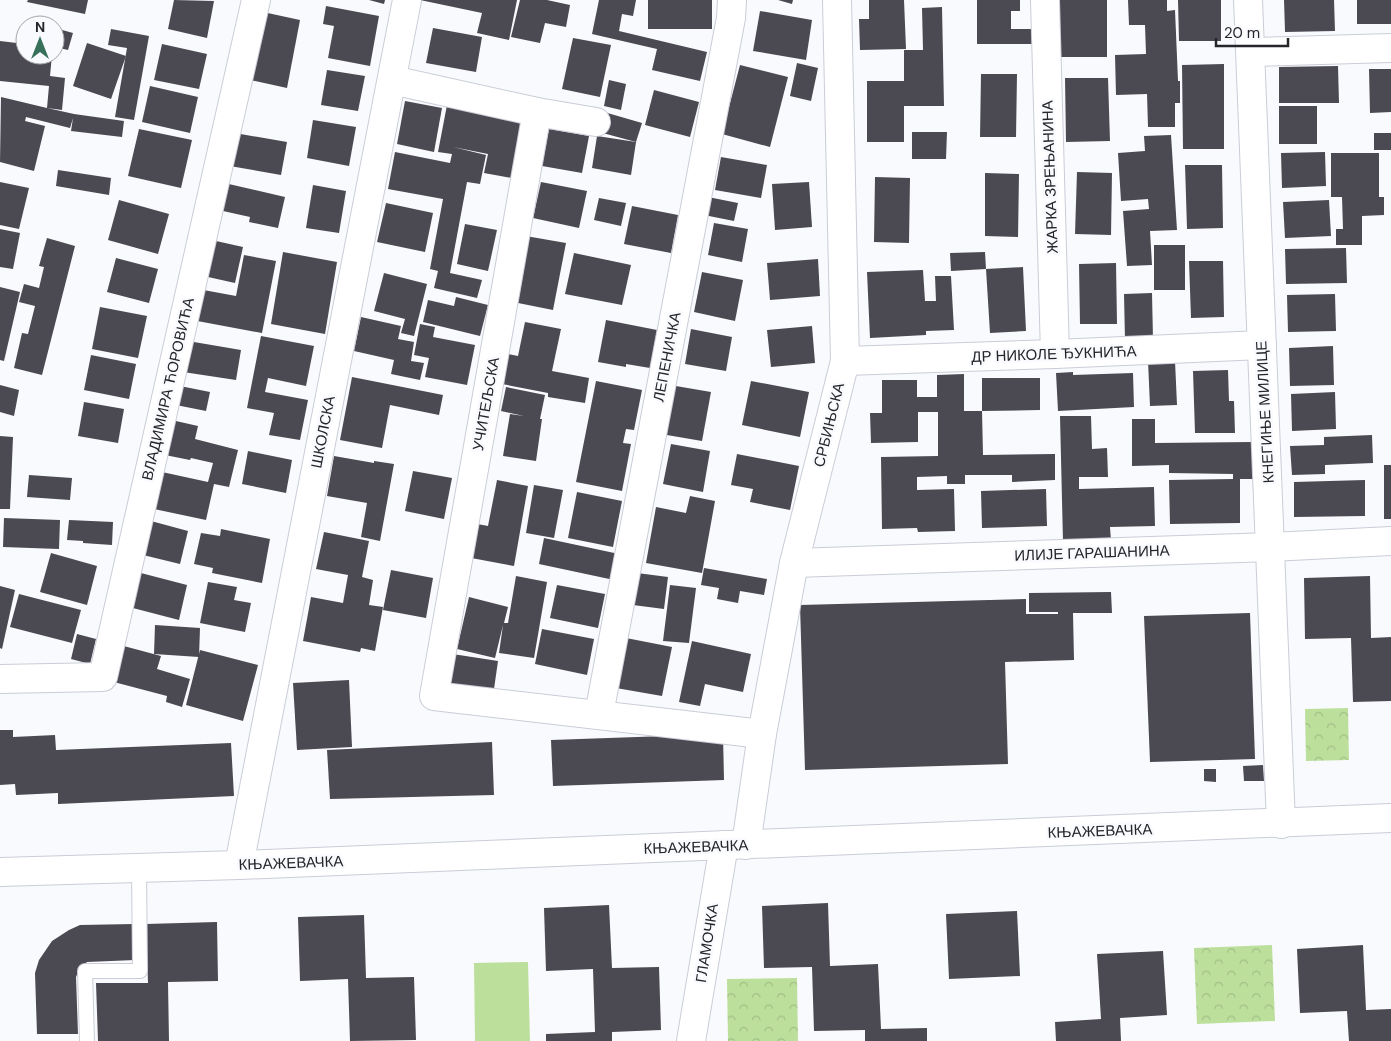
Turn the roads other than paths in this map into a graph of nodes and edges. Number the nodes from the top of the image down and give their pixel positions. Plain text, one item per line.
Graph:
1 (256, 0) edge
2 (407, 0) edge
3 (732, 0) edge
4 (837, 0) edge
5 (1045, 0) edge
6 (1248, 0) edge
7 (1391, 48) edge
8 (1251, 52) junction
9 (392, 80) junction
10 (538, 112) junction
11 (596, 122) dead end
12 (1262, 345) junction
13 (1055, 354) junction
14 (845, 360) junction
15 (1391, 541) edge
16 (1271, 547) junction
17 (794, 563) junction
18 (0, 678) edge
19 (599, 714) junction
20 (762, 734) junction
21 (1391, 818) edge
22 (1281, 824) junction
23 (735, 845) junction
24 (239, 865) junction
25 (139, 867) junction
26 (0, 872) edge
27 (87, 1041) edge
28 (691, 1041) edge

1 - 18 street, ВЛАДИМИРА ЋОРОВИЋА
2 - 9 street, ШКОЛСКА
3 - 19 street, ЛЕПЕНИЧКА
4 - 14 street, СРБИЊСКА
5 - 13 street, ЖАРКА ЗРЕЊАНИНА
6 - 8 street, КНЕГИЊЕ МИЛИЦЕ
7 - 8 street
8 - 12 street, КНЕГИЊЕ МИЛИЦЕ
9 - 10 street
9 - 24 street, ШКОЛСКА
10 - 11 street
10 - 19 street, УЧИТЕЉСКА
12 - 13 street, ДР НИКОЛЕ ЂУКНИЋА
12 - 16 street, КНЕГИЊЕ МИЛИЦЕ
13 - 14 street, ДР НИКОЛЕ ЂУКНИЋА
14 - 17 street, СРБИЊСКА
15 - 16 street, ИЛИЈЕ ГАРАШАНИНА
16 - 17 street, ИЛИЈЕ ГАРАШАНИНА
16 - 22 street, КНЕГИЊЕ МИЛИЦЕ
17 - 20 street, СРБИЊСКА
19 - 20 street
20 - 23 street, СРБИЊСКА
21 - 22 street, КЊАЖЕВАЧКА
22 - 23 street, КЊАЖЕВАЧКА
23 - 24 street, КЊАЖЕВАЧКА
23 - 28 street, ГЛАМОЧКА
24 - 25 street, КЊАЖЕВАЧКА
25 - 26 street, КЊАЖЕВАЧКА
25 - 27 lane

